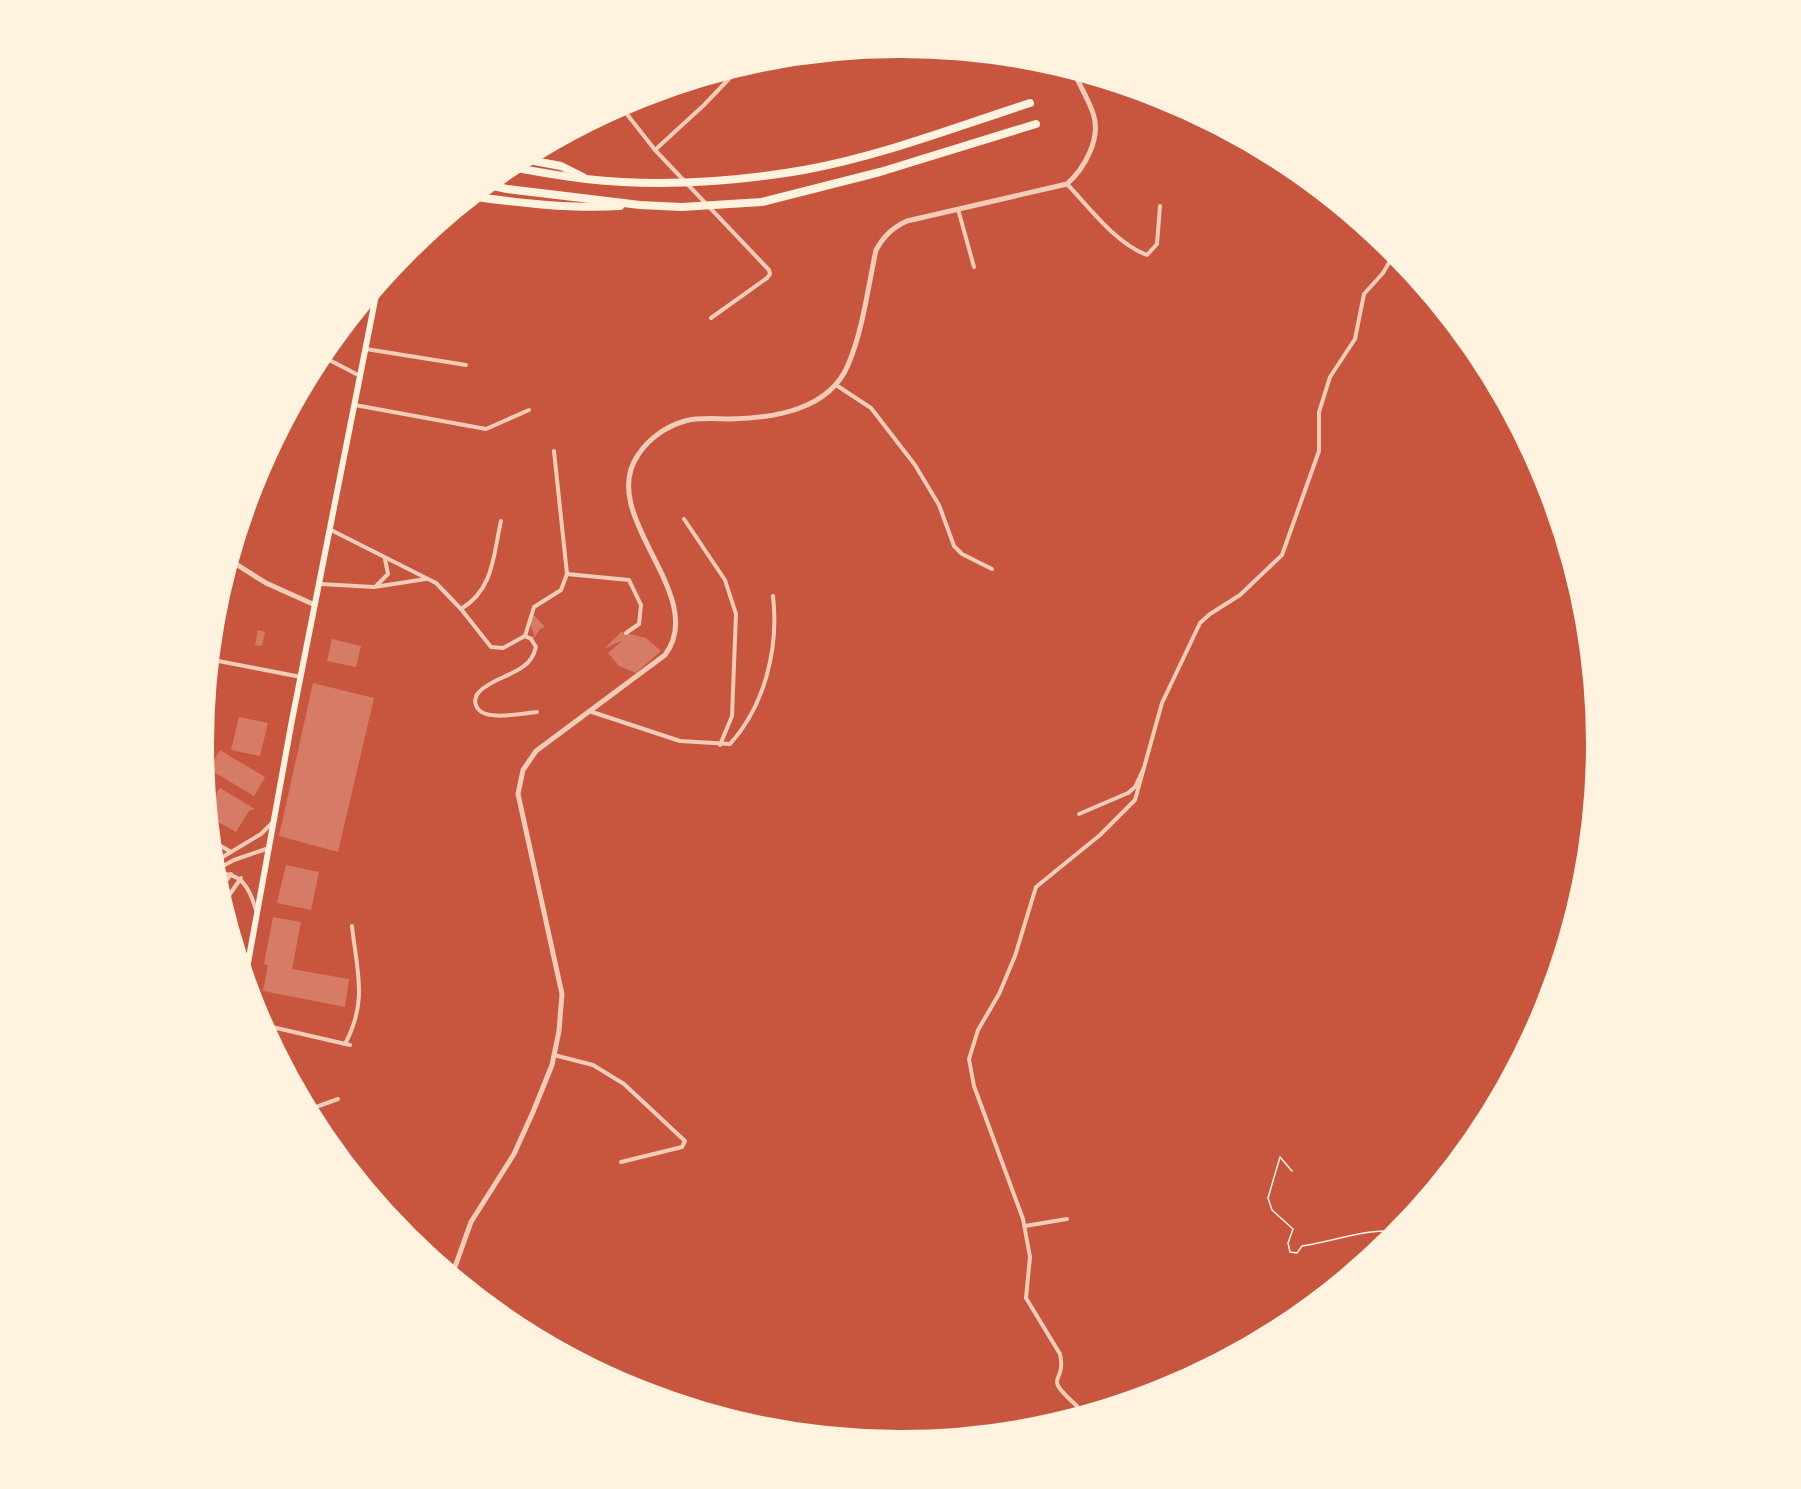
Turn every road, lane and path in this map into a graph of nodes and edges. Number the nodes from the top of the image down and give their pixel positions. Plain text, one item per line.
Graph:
1 (732, 75) edge
2 (1076, 77) edge
3 (1030, 103) dead end
4 (625, 112) edge
5 (1036, 124) dead end
6 (655, 150) junction
7 (532, 161) edge
8 (520, 168) edge
9 (587, 179) junction
10 (1066, 184) junction
11 (495, 186) edge
12 (480, 197) edge
13 (640, 205) junction
14 (1160, 206) dead end
15 (958, 208) junction
16 (1391, 259) edge
17 (974, 267) dead end
18 (376, 295) edge
19 (711, 318) dead end
20 (366, 348) junction
21 (327, 359) edge
22 (466, 365) dead end
23 (360, 377) junction
24 (836, 385) junction
25 (355, 405) junction
26 (528, 410) dead end
27 (554, 451) dead end
28 (684, 519) dead end
29 (501, 521) dead end
30 (331, 530) junction
31 (382, 556) junction
32 (235, 563) edge
33 (992, 569) dead end
34 (567, 574) junction
35 (426, 579) junction
36 (320, 584) junction
37 (374, 587) junction
38 (773, 596) dead end
39 (315, 605) junction
40 (461, 609) junction
41 (626, 633) dead end
42 (525, 636) junction
43 (215, 660) edge
44 (301, 677) junction
45 (588, 711) junction
46 (537, 712) dead end
47 (720, 745) junction
48 (1149, 756) junction
49 (1078, 814) dead end
50 (274, 820) junction
51 (217, 844) edge
52 (269, 848) junction
53 (232, 852) junction
54 (220, 859) edge
55 (221, 868) edge
56 (222, 874) edge
57 (231, 874) junction
58 (241, 879) junction
59 (224, 884) edge
60 (228, 898) edge
61 (257, 912) junction
62 (352, 926) dead end
63 (247, 967) edge
64 (271, 1027) edge
65 (554, 1055) junction
66 (338, 1099) dead end
67 (314, 1108) edge
68 (621, 1162) dead end
69 (1292, 1171) dead end
70 (1067, 1218) dead end
71 (1025, 1226) junction
72 (1390, 1232) edge
73 (454, 1271) edge
74 (1077, 1406) dead end

1 - 6 street
2 - 10 street
3 - 9 highway
4 - 6 street
5 - 13 highway
6 - 19 street
7 - 9 highway
8 - 9 highway
10 - 14 street
10 - 15 street
11 - 13 highway
12 - 13 highway
15 - 17 street
15 - 24 street
16 - 48 street
18 - 20 main road
20 - 22 street
20 - 23 main road
21 - 23 street
23 - 25 main road
24 - 33 street
24 - 45 street
25 - 26 street
25 - 30 main road
27 - 34 street
28 - 47 street
29 - 40 street
30 - 31 street
30 - 36 main road
31 - 35 street
31 - 37 street
32 - 39 street
34 - 41 street
34 - 42 street
35 - 37 street
35 - 40 street
36 - 37 street
36 - 39 main road
38 - 47 street
39 - 44 main road
40 - 42 street
42 - 46 street
43 - 44 street
44 - 50 main road
45 - 47 street
45 - 65 street
48 - 49 street
48 - 71 street
50 - 52 main road
50 - 53 street
51 - 53 street
52 - 55 street
52 - 61 main road
53 - 54 street
56 - 57 street
57 - 58 street
57 - 59 street
58 - 60 street
58 - 61 street
61 - 63 main road
62 - 64 street
65 - 68 street
65 - 73 street
66 - 67 street
69 - 72 path
70 - 71 street
71 - 74 street

